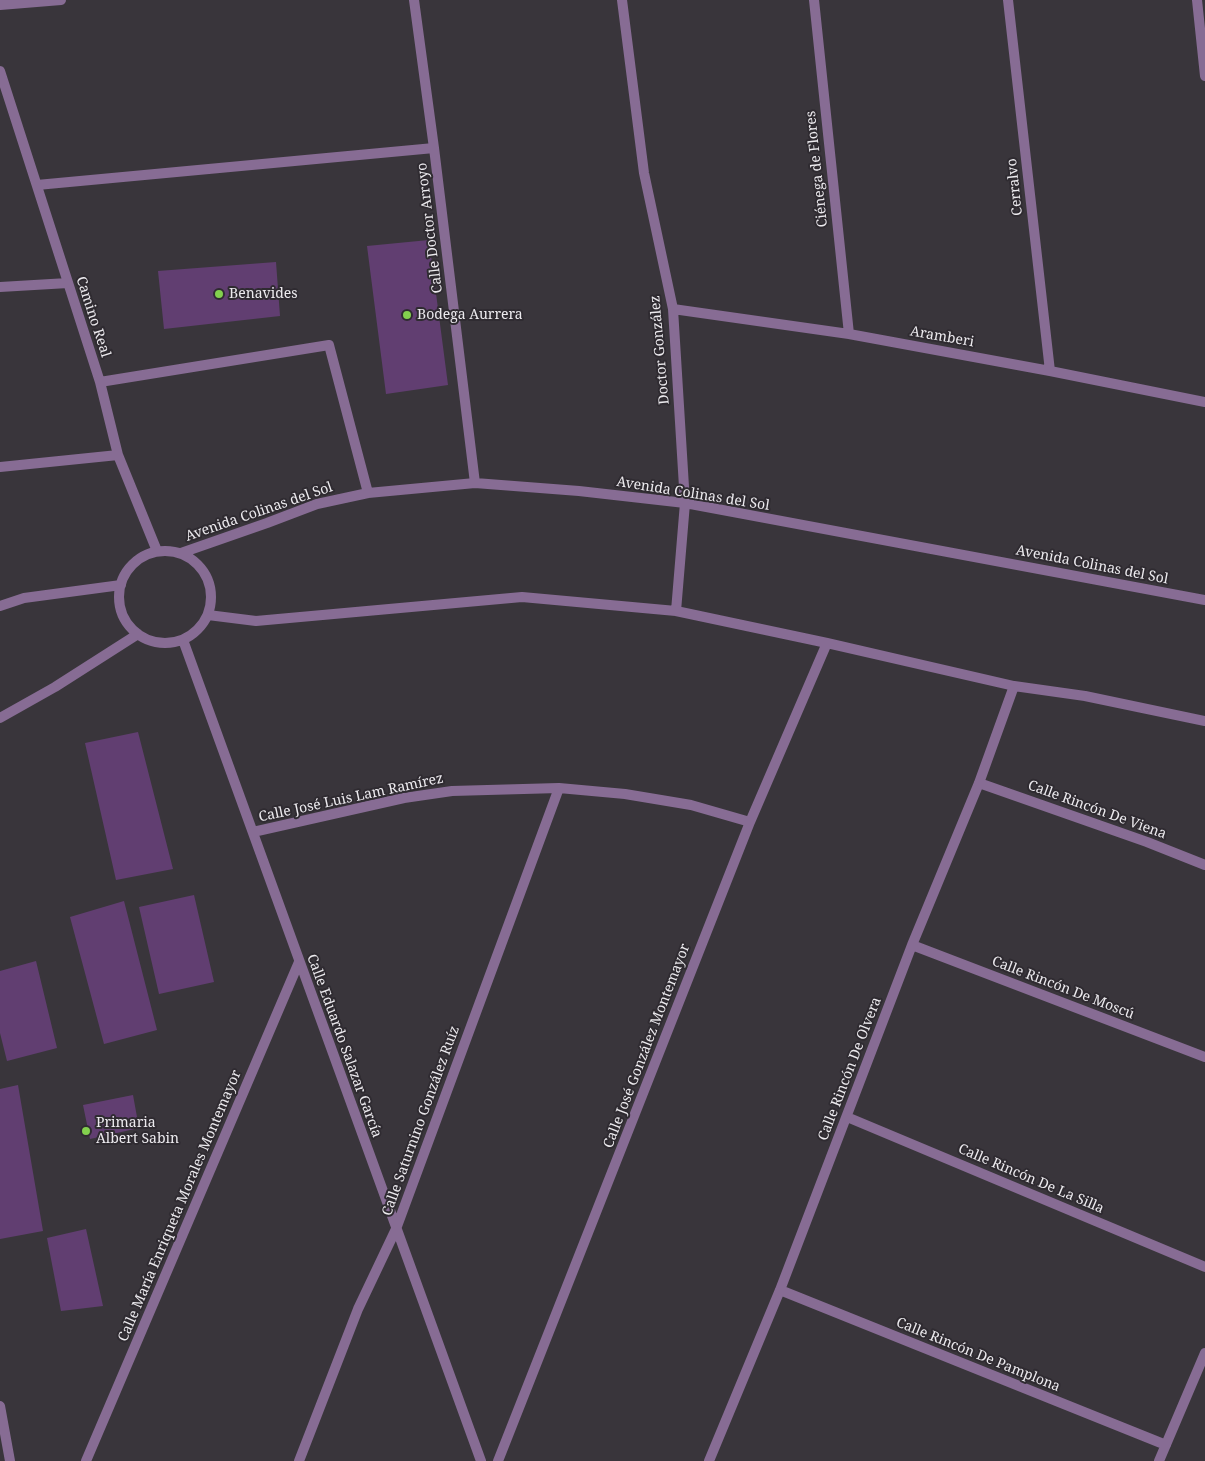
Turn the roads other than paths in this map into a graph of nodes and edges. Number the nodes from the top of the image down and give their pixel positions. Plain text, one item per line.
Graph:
1 (61, 0) edge
2 (414, 0) edge
3 (622, 0) edge
4 (814, 0) edge
5 (1008, 0) edge
6 (1197, 0) edge
7 (0, 5) edge
8 (0, 71) edge
9 (1205, 76) edge
10 (3, 91) edge
11 (434, 148) junction
12 (37, 186) junction
13 (68, 283) junction
14 (0, 287) edge
15 (673, 309) junction
16 (849, 334) junction
17 (1050, 371) junction
18 (100, 382) junction
19 (1205, 402) edge
20 (118, 455) junction
21 (0, 467) edge
22 (475, 483) junction
23 (368, 493) junction
24 (685, 503) junction
25 (157, 551) junction
26 (181, 553) junction
27 (121, 585) junction
28 (1205, 600) edge
29 (0, 606) edge
30 (676, 611) junction
31 (208, 615) junction
32 (138, 634) junction
33 (183, 640) junction
34 (827, 643) junction
35 (1014, 686) junction
36 (0, 718) edge
37 (1205, 721) edge
38 (979, 782) junction
39 (559, 788) junction
40 (750, 822) junction
41 (253, 832) junction
42 (1205, 865) edge
43 (912, 945) junction
44 (300, 962) junction
45 (1205, 1057) edge
46 (846, 1117) junction
47 (396, 1229) junction
48 (1205, 1267) edge
49 (780, 1290) junction
50 (1205, 1353) edge
51 (0, 1406) edge
52 (1166, 1445) junction
53 (10, 1461) edge
54 (86, 1461) edge
55 (299, 1461) edge
56 (481, 1461) edge
57 (498, 1461) edge
58 (710, 1461) edge
59 (1160, 1461) edge

1 - 7 street
2 - 11 street, Calle Doctor Arroyo
3 - 15 street, Doctor González
4 - 16 street, Ciénega de Flores
5 - 17 street, Cerralvo
6 - 9 street
8 - 10 street, Camino Real
10 - 12 street, Camino Real
11 - 12 street
11 - 22 street, Calle Doctor Arroyo
12 - 13 street, Camino Real
13 - 14 street
13 - 18 street, Camino Real
15 - 16 street, Aramberi
15 - 24 street, Doctor González
16 - 17 street, Aramberi
17 - 19 street, Aramberi
18 - 20 street, Camino Real
18 - 23 street
20 - 21 street
20 - 25 street, Camino Real
22 - 23 street, Avenida Colinas del Sol
22 - 24 street, Avenida Colinas del Sol
23 - 26 street, Avenida Colinas del Sol
24 - 28 street, Avenida Colinas del Sol
24 - 30 street, Doctor González
25 - 26 street
25 - 27 street
26 - 31 street
27 - 29 street
27 - 32 street
30 - 31 street
30 - 34 street
31 - 33 street
32 - 33 street
32 - 36 street
33 - 41 street, Calle Eduardo Salazar García
34 - 35 street
34 - 40 street, Calle José González Montemayor
35 - 37 street
35 - 38 street, Calle Rincón De Olvera
38 - 42 street, Calle Rincón De Viena
38 - 43 street, Calle Rincón De Olvera
39 - 40 street, Calle José Luis Lam Ramírez
39 - 41 street, Calle José Luis Lam Ramírez
39 - 47 street, Calle Saturnino González Ruíz
40 - 57 street, Calle José González Montemayor
41 - 44 street, Calle Eduardo Salazar García
43 - 45 street, Calle Rincón De Moscú
43 - 46 street, Calle Rincón De Olvera
44 - 47 street, Calle Eduardo Salazar García
44 - 54 street, Calle María Enriqueta Morales Montemayor
46 - 48 street, Calle Rincón De La Silla
46 - 49 street, Calle Rincón De Olvera
47 - 55 street, Calle Saturnino González Ruíz
47 - 56 street, Calle Eduardo Salazar García
49 - 52 street, Calle Rincón De Pamplona
49 - 58 street, Calle Rincón De Olvera
50 - 52 street
51 - 53 street
52 - 59 street

